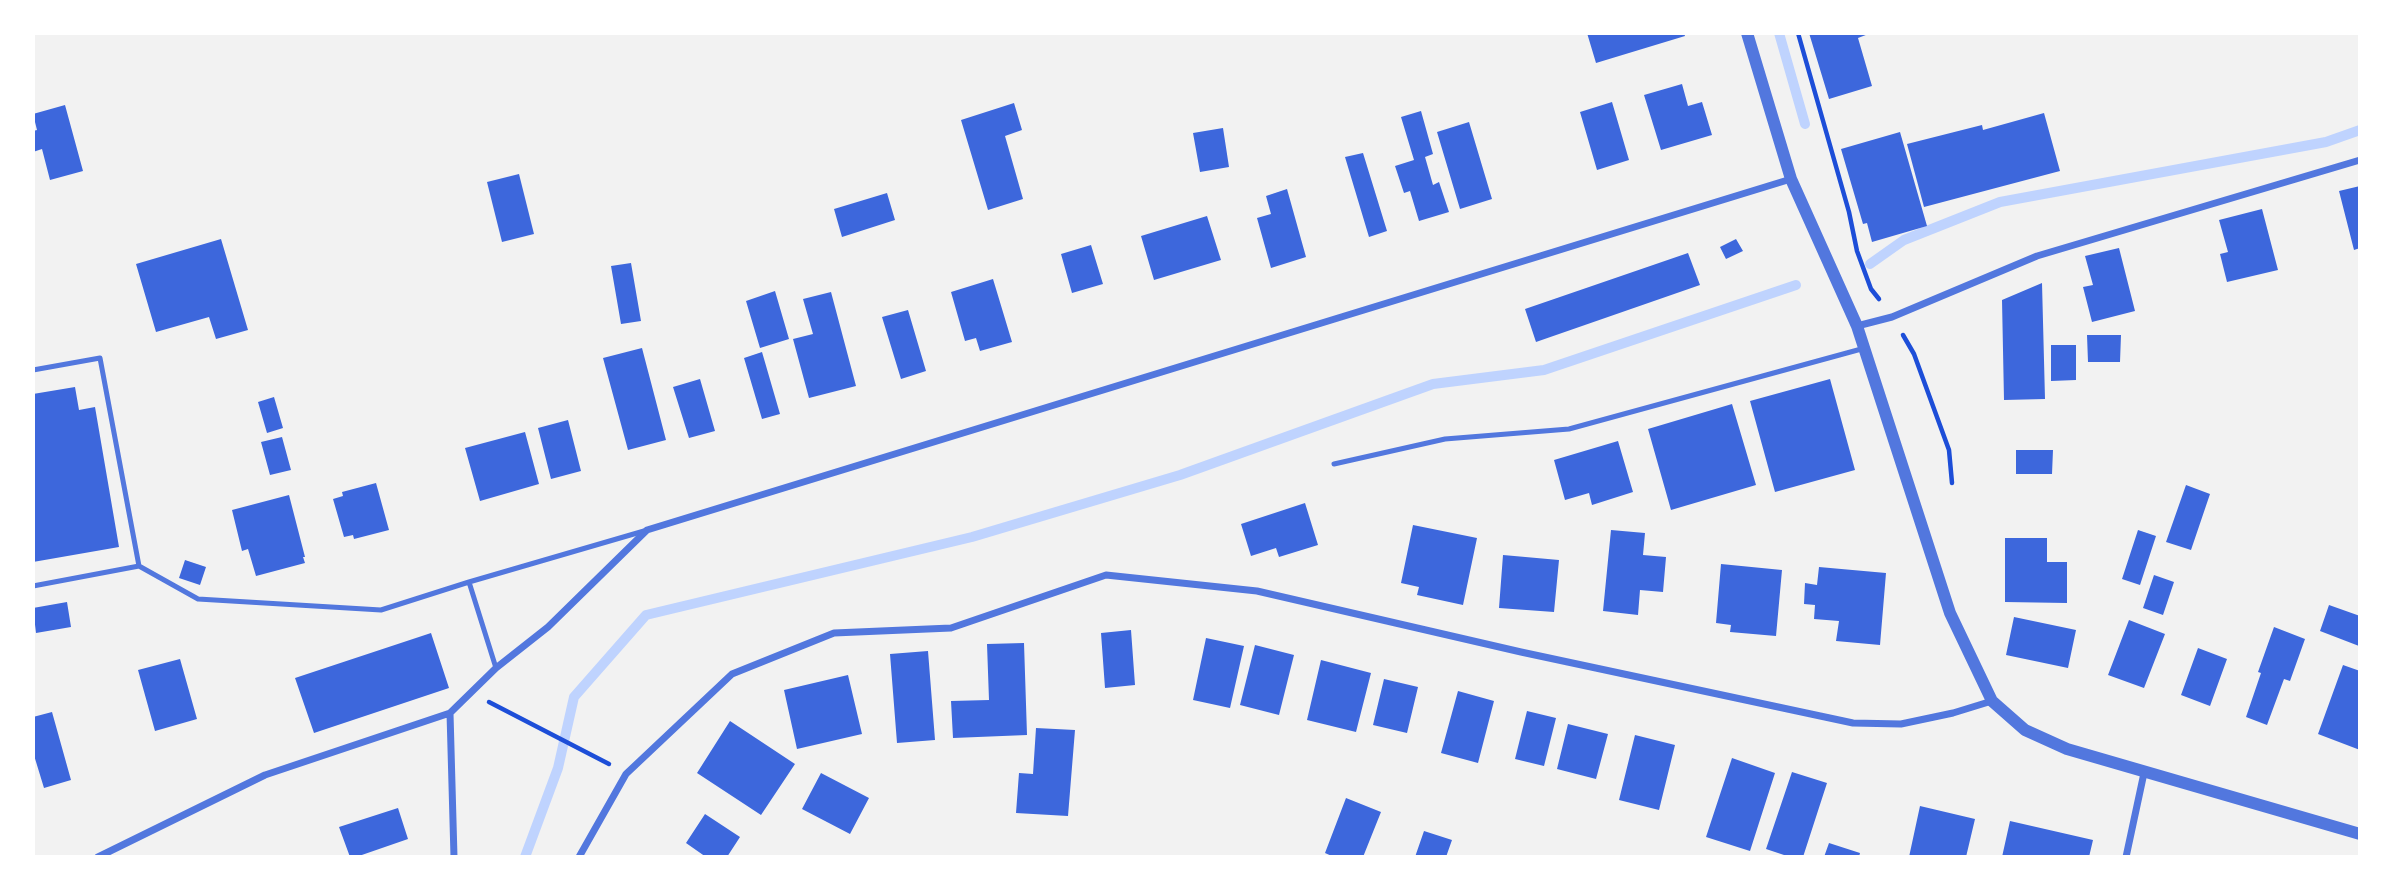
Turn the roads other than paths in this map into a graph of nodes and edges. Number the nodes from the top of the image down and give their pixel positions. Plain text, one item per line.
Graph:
1 (1747, 33) edge
2 (2360, 160) edge
3 (1791, 178) junction
4 (1857, 326) junction
5 (1865, 348) junction
6 (33, 370) edge
7 (1334, 464) dead end
8 (647, 530) junction
9 (139, 566) junction
10 (469, 582) junction
11 (33, 586) edge
12 (496, 668) junction
13 (1992, 701) junction
14 (450, 713) junction
15 (2144, 773) junction
16 (2360, 834) edge
17 (98, 857) edge
18 (454, 857) edge
19 (579, 857) edge
20 (2126, 857) edge

1 - 3 street
2 - 4 street
3 - 4 street
3 - 8 street
4 - 5 street
5 - 7 lane
5 - 13 street
6 - 9 lane
8 - 10 lane
8 - 12 street
9 - 10 lane
9 - 11 lane
10 - 12 lane
12 - 14 street
13 - 15 street
13 - 19 street
14 - 17 street
14 - 18 street
15 - 16 street
15 - 20 street

